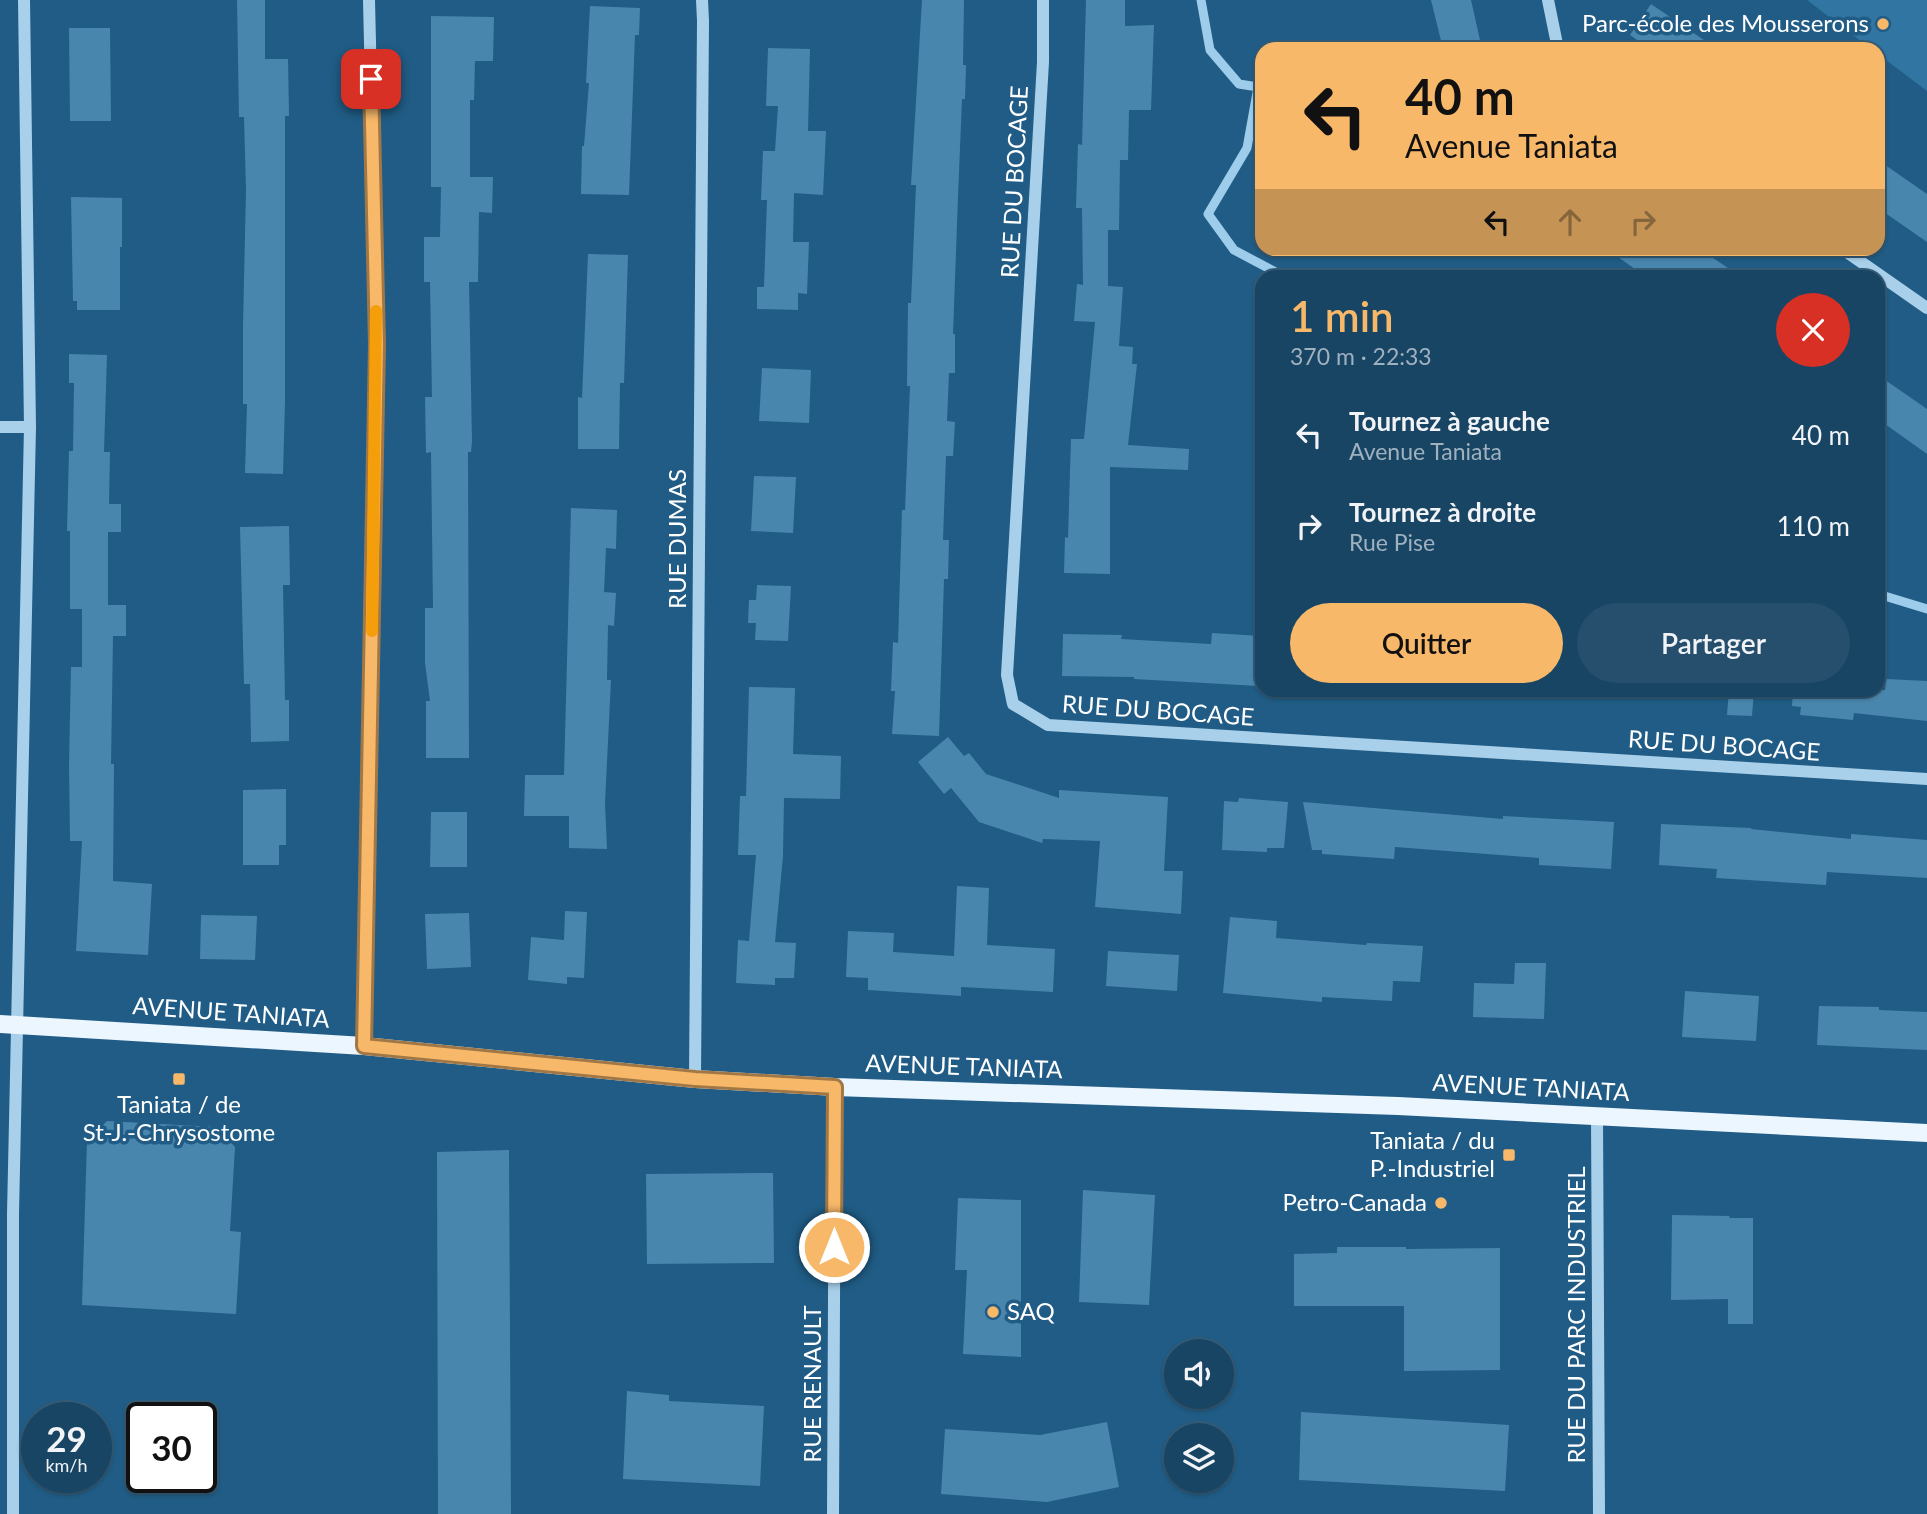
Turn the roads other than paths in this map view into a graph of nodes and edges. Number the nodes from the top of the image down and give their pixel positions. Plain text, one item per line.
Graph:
1 (24, 0) edge
2 (369, 0) edge
3 (702, 0) edge
4 (1043, 0) edge
5 (1548, 0) edge
6 (1557, 42) edge
7 (1852, 256) edge
8 (1873, 270) edge
9 (1885, 279) edge
10 (1927, 308) edge
11 (0, 427) edge
12 (30, 427) junction
13 (1927, 779) edge
14 (8, 1024) edge
15 (364, 1046) junction
16 (695, 1079) junction
17 (835, 1087) junction
18 (1597, 1116) junction
19 (1927, 1133) edge
20 (13, 1514) edge
21 (833, 1514) edge
22 (1599, 1514) edge

1 - 12 street
2 - 15 street
3 - 16 street, RUE DUMAS
4 - 13 street, RUE DU BOCAGE
5 - 6 street
7 - 8 street
9 - 10 street
11 - 12 street
12 - 14 street
14 - 15 main road, AVENUE TANIATA
14 - 20 street
15 - 16 main road, AVENUE TANIATA
16 - 17 main road, AVENUE TANIATA
17 - 18 main road, AVENUE TANIATA
17 - 21 street, RUE RENAULT
18 - 19 main road, AVENUE TANIATA
18 - 22 street, RUE DU PARC INDUSTRIEL

